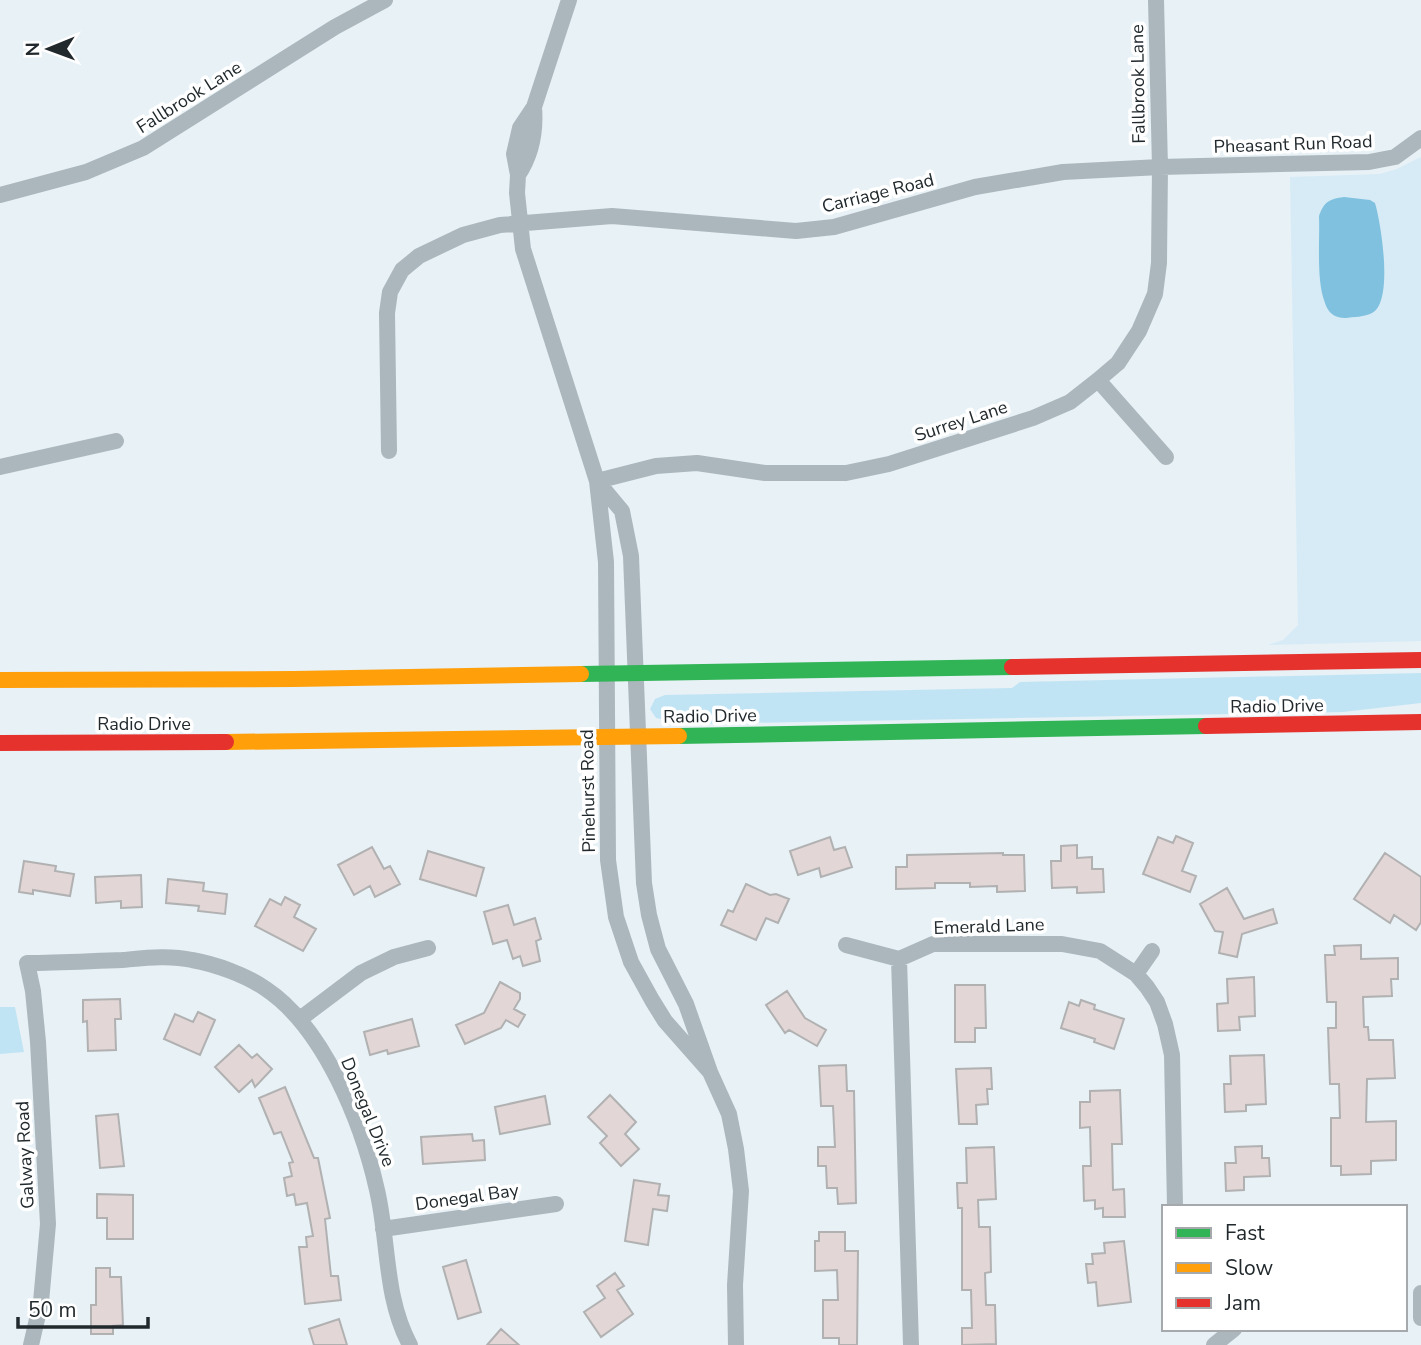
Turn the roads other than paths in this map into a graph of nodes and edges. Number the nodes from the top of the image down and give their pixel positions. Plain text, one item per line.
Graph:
1 (385, 0) edge
2 (569, 0) edge
3 (1156, 0) edge
4 (1421, 138) edge
5 (1160, 167) junction
6 (0, 195) edge
7 (520, 223) junction
8 (1098, 380) junction
9 (116, 441) dead end
10 (389, 451) dead end
11 (1166, 457) dead end
12 (0, 467) edge
13 (597, 481) junction
14 (1421, 660) edge
15 (607, 674) junction
16 (636, 674) junction
17 (0, 680) edge
18 (1421, 722) edge
19 (639, 737) junction
20 (607, 738) junction
21 (0, 743) edge
22 (846, 945) dead end
23 (428, 948) dead end
24 (1152, 950) dead end
25 (899, 959) junction
26 (27, 963) joint
27 (1136, 974) junction
28 (300, 1018) junction
29 (710, 1072) junction
30 (556, 1204) dead end
31 (1175, 1205) edge
32 (383, 1229) junction
33 (31, 1345) edge
34 (410, 1345) edge
35 (736, 1345) edge
36 (911, 1345) edge

1 - 6 street, Fallbrook Lane
2 - 7 street, Pinehurst Road
3 - 5 street, Fallbrook Lane
4 - 5 street, Pheasant Run Road
5 - 7 street, Carriage Road
5 - 8 street, Surrey Lane
7 - 10 street, Carriage Road
7 - 13 street, Pinehurst Road
8 - 11 street
8 - 13 street, Surrey Lane
9 - 12 street
13 - 15 street, Pinehurst Road
13 - 16 street, Pinehurst Road
14 - 16 main road
15 - 16 main road
15 - 17 main road
15 - 20 street, Pinehurst Road
16 - 19 street, Pinehurst Road
18 - 19 main road, Radio Drive
19 - 20 main road, Radio Drive
19 - 29 street, Pinehurst Road
20 - 21 main road, Radio Drive
20 - 29 street, Pinehurst Road
22 - 25 street
23 - 28 street
24 - 27 street
25 - 27 street, Emerald Lane
25 - 36 street
26 - 28 street, Donegal Drive
26 - 33 street, Galway Road
27 - 31 street, Emerald Lane
28 - 32 street, Donegal Drive
29 - 35 street, Pinehurst Road
30 - 32 street, Donegal Bay
32 - 34 street, Donegal Drive

